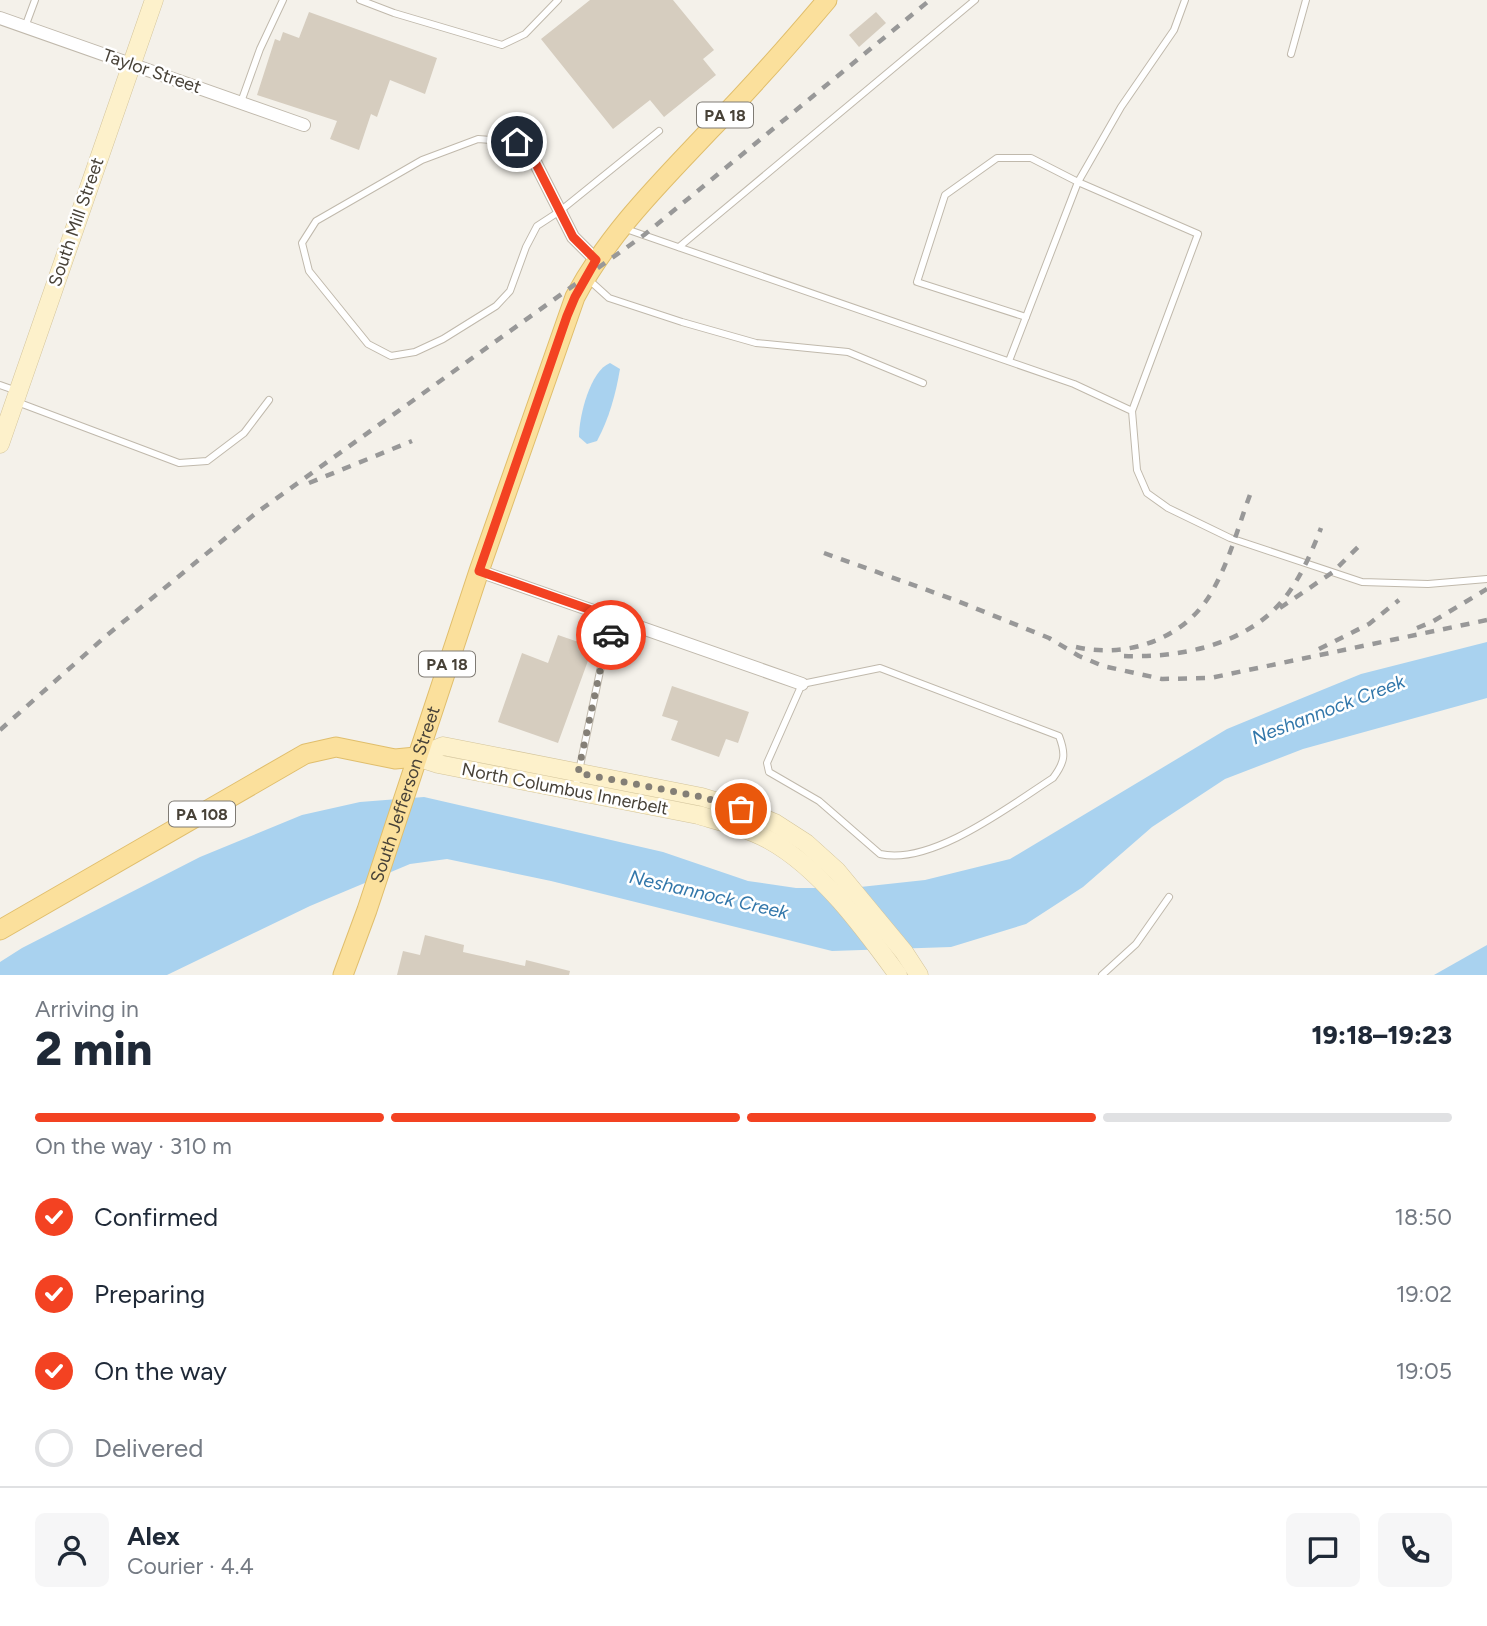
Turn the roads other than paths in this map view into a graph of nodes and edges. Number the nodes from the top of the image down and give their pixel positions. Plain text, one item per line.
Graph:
1 (35, 0) edge
2 (154, 0) edge
3 (283, 0) edge
4 (360, 0) edge
5 (558, 0) edge
6 (827, 0) edge
7 (975, 0) edge
8 (1185, 0) edge
9 (1306, 0) edge
10 (0, 18) edge
11 (25, 27) junction
12 (1291, 54) dead end
13 (131, 64) junction
14 (242, 102) junction
15 (304, 124) dead end
16 (659, 131) dead end
17 (517, 142) joint
18 (1078, 182) junction
19 (560, 211) junction
20 (620, 227) junction
21 (679, 247) junction
22 (596, 260) junction
23 (585, 277) junction
24 (1026, 317) junction
25 (1009, 362) junction
26 (922, 383) dead end
27 (0, 385) edge
28 (17, 397) junction
29 (269, 400) dead end
30 (1132, 411) junction
31 (0, 444) edge
32 (479, 571) junction
33 (1487, 579) edge
34 (617, 619) junction
35 (802, 684) junction
36 (416, 757) junction
37 (577, 782) junction
38 (1169, 897) dead end
39 (0, 930) edge
40 (343, 975) edge
41 (898, 975) edge
42 (919, 975) edge
43 (1102, 975) edge

1 - 11 lane
2 - 13 main road, South Mill Street
3 - 14 lane
4 - 5 lane
6 - 20 main road, PA 18
7 - 21 lane
8 - 18 lane
9 - 12 lane
10 - 11 street, Taylor Street
11 - 13 street, Taylor Street
13 - 14 street, Taylor Street
13 - 28 main road, South Mill Street
14 - 15 street, Taylor Street
16 - 19 lane
17 - 19 street
17 - 19 lane
18 - 24 lane
18 - 24 lane
18 - 30 lane
19 - 22 street
20 - 21 lane
20 - 22 main road, South Jefferson Street / PA 18
21 - 25 lane
22 - 23 main road, South Jefferson Street / PA 18
23 - 26 lane
23 - 32 main road, South Jefferson Street / PA 18
24 - 25 lane
25 - 30 lane
27 - 28 lane
28 - 29 lane
28 - 31 main road, South Mill Street
30 - 33 lane
32 - 34 street
32 - 36 main road, South Jefferson Street / PA 18
34 - 35 street
34 - 37 lane
35 - 35 lane
36 - 37 main road, North Columbus Innerbelt
36 - 39 main road, PA 108
36 - 40 main road, South Jefferson Street / PA 18
37 - 41 main road, North Columbus Innerbelt
37 - 42 main road, North Columbus Innerbelt
38 - 43 lane

